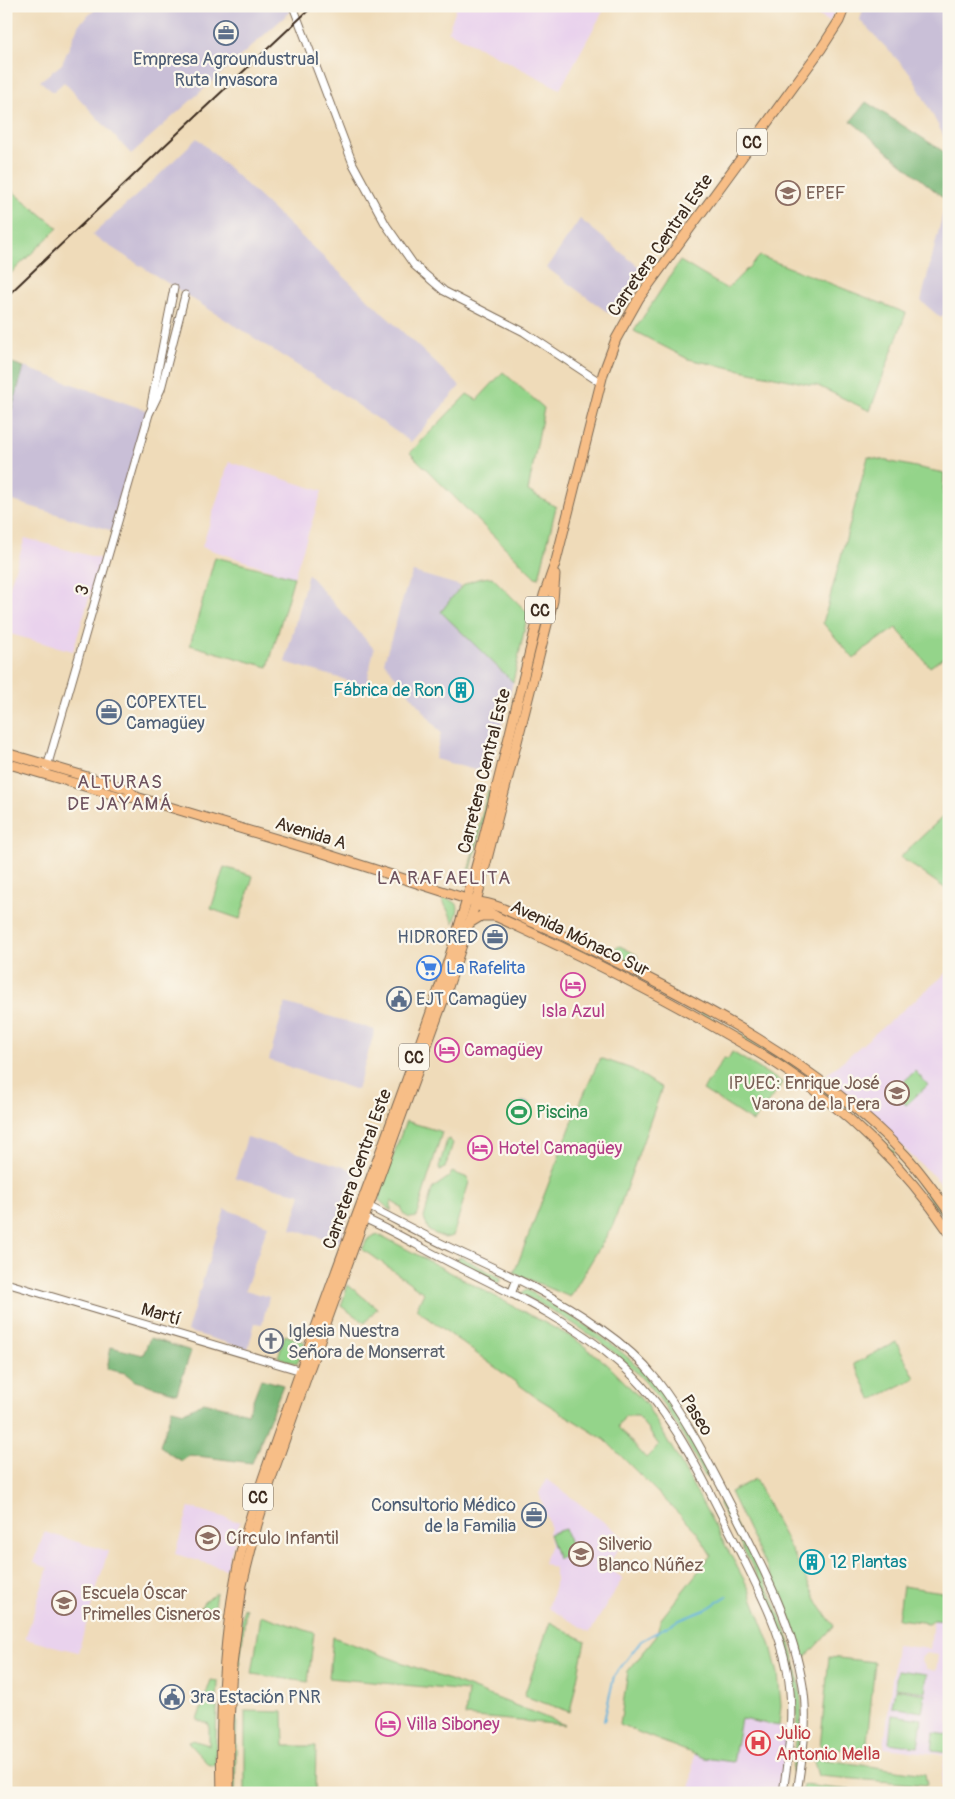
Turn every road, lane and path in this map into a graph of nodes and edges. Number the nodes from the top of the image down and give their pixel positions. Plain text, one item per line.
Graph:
1 (293, 6) edge
2 (845, 6) edge
3 (174, 288) dead end
4 (185, 295) dead end
5 (601, 383) junction
6 (149, 414) junction
7 (556, 560) junction
8 (6, 753) edge
9 (6, 763) edge
10 (47, 770) junction
11 (482, 879) junction
12 (472, 900) junction
13 (497, 906) junction
14 (495, 916) junction
15 (468, 924) junction
16 (561, 934) junction
17 (551, 941) junction
18 (637, 972) junction
19 (632, 981) junction
20 (668, 988) junction
21 (663, 997) junction
22 (365, 1204) junction
23 (949, 1212) edge
24 (361, 1216) junction
25 (949, 1232) edge
26 (517, 1279) junction
27 (6, 1283) edge
28 (511, 1294) junction
29 (304, 1372) junction
30 (222, 1793) edge
31 (229, 1793) edge
32 (783, 1793) edge
33 (798, 1793) edge

1 - 5 street
2 - 5 main road, Carretera Central Este / CC
3 - 6 street, 3
4 - 6 street, 3
5 - 7 main road, Carretera Central Este / CC
6 - 10 street, 3
7 - 11 main road, Carretera Central Este / CC
7 - 12 main road, Carretera Central Este / CC
8 - 10 main road, Avenida A
9 - 10 main road, Avenida A
10 - 12 main road, Avenida A
11 - 12 main road, Carretera Central Este / CC
11 - 13 main road
12 - 13 main road, Avenida Mónaco Sur
12 - 14 main road, Avenida Mónaco Sur
12 - 15 main road, Carretera Central Este / CC
12 - 22 main road, Carretera Central Este / CC
13 - 16 main road, Avenida Mónaco Sur
14 - 15 main road
14 - 17 main road, Avenida Mónaco Sur
15 - 22 main road, Carretera Central Este / CC
16 - 17 main road
16 - 18 main road, Avenida Mónaco Sur
17 - 19 main road, Avenida Mónaco Sur
18 - 19 main road
18 - 20 main road, Avenida Mónaco Sur
19 - 21 main road, Avenida Mónaco Sur
20 - 21 main road
20 - 23 main road, Avenida Mónaco Sur
21 - 25 main road, Avenida Mónaco Sur
22 - 24 main road, Carretera Central Este / CC
22 - 26 street, Paseo
24 - 28 street, Paseo
24 - 29 main road, Carretera Central Este / CC
26 - 28 street
26 - 33 street, Paseo
27 - 29 street, Martí
28 - 32 street, Paseo
29 - 30 main road, Carretera Central Este / CC
29 - 31 main road, Carretera Central Este / CC

